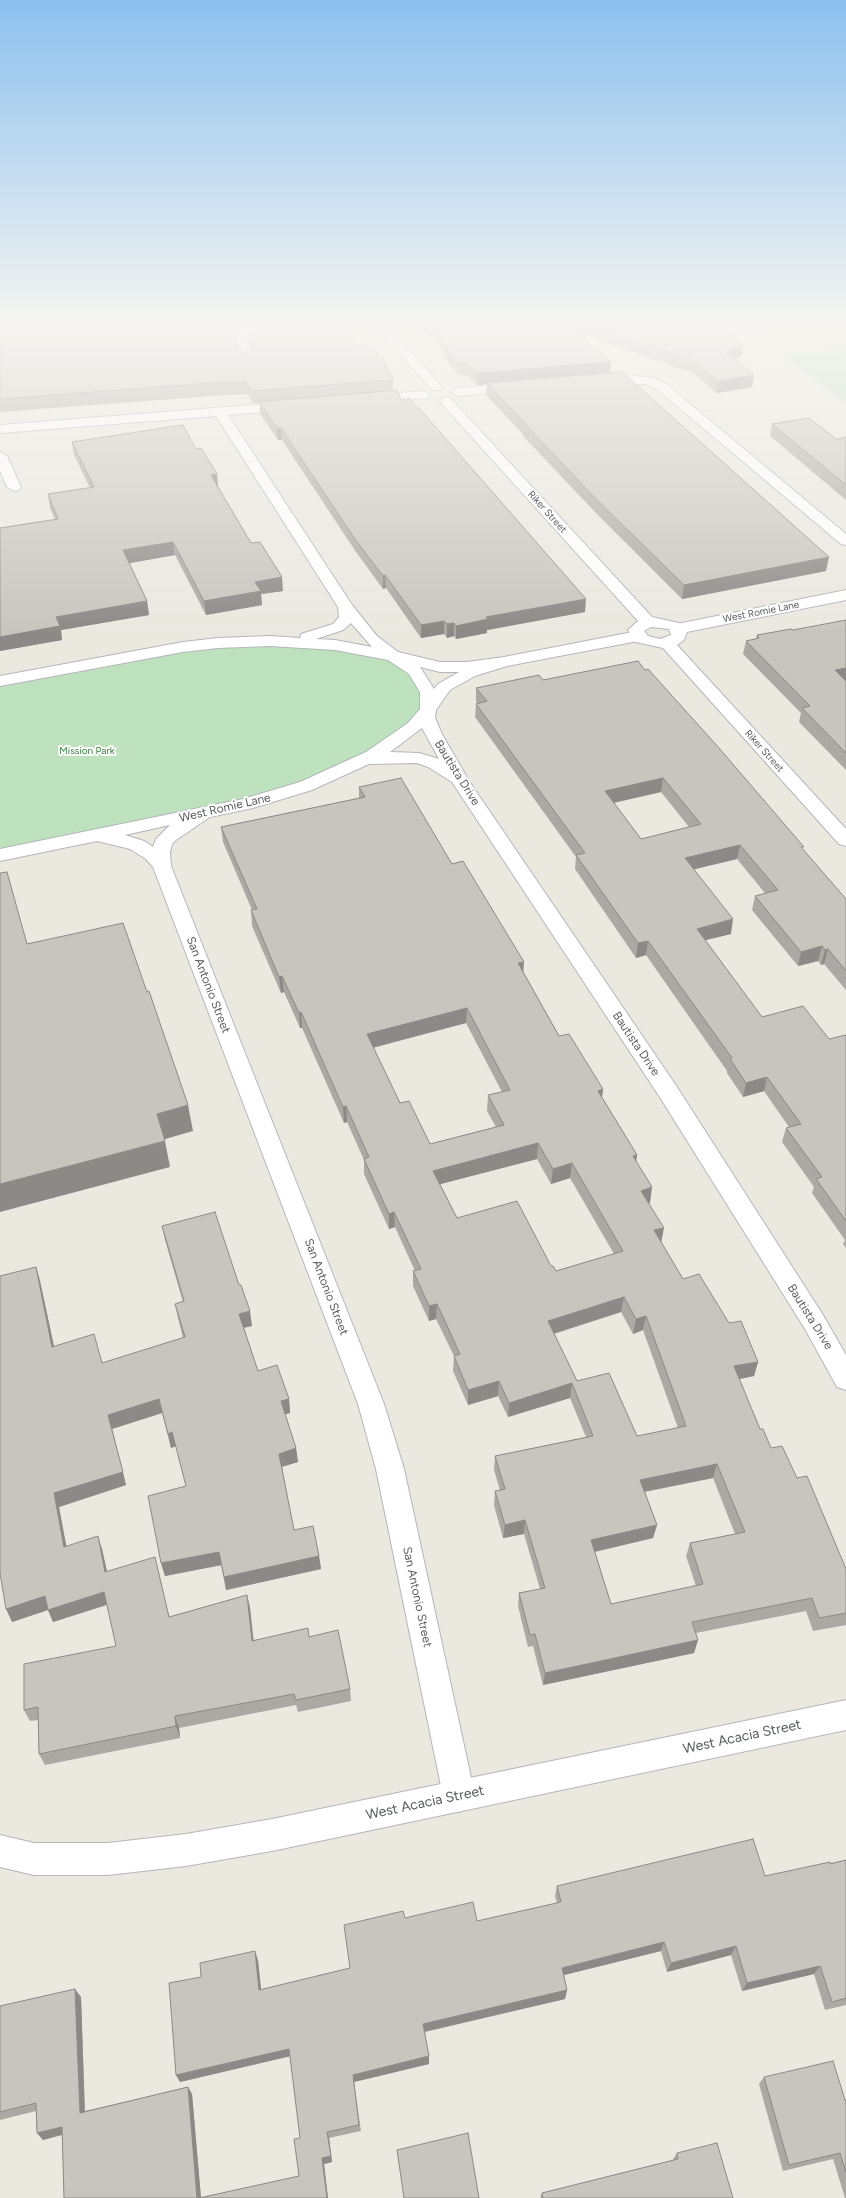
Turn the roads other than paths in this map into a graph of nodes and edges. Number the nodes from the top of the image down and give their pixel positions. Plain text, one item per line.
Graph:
1 (17, 428) edge
2 (230, 428) edge
3 (479, 428) edge
4 (711, 428) edge
5 (0, 429) edge
6 (0, 456) edge
7 (14, 487) dead end
8 (846, 541) edge
9 (846, 595) edge
10 (346, 607) junction
11 (648, 622) junction
12 (676, 629) junction
13 (638, 636) junction
14 (284, 641) junction
15 (667, 643) junction
16 (393, 656) junction
17 (504, 662) junction
18 (0, 681) edge
19 (428, 710) junction
20 (362, 761) junction
21 (460, 781) junction
22 (206, 812) junction
23 (88, 837) junction
24 (846, 840) edge
25 (0, 856) edge
26 (162, 866) junction
27 (846, 1379) edge
28 (846, 1715) edge
29 (460, 1796) junction
30 (0, 1851) edge

1 - 5 street
2 - 10 street
3 - 11 street, Riker Street
4 - 8 street
6 - 7 street
9 - 12 street, West Romie Lane
10 - 14 street
10 - 16 street
11 - 12 street
11 - 13 street
12 - 15 street
13 - 15 street
13 - 17 street, West Romie Lane
14 - 16 street, West Romie Lane
14 - 18 street, West Romie Lane
15 - 24 street, Riker Street
16 - 17 street, West Romie Lane
16 - 19 street, West Romie Lane
17 - 19 street, West Romie Lane
19 - 20 street, West Romie Lane
19 - 21 street, Bautista Drive
20 - 21 street
20 - 22 street, West Romie Lane
21 - 27 street, Bautista Drive
22 - 23 street, West Romie Lane
22 - 26 street, San Antonio Street
23 - 25 street, West Romie Lane
23 - 26 street
26 - 29 street, San Antonio Street
28 - 29 street, West Acacia Street
29 - 30 street, West Acacia Street

